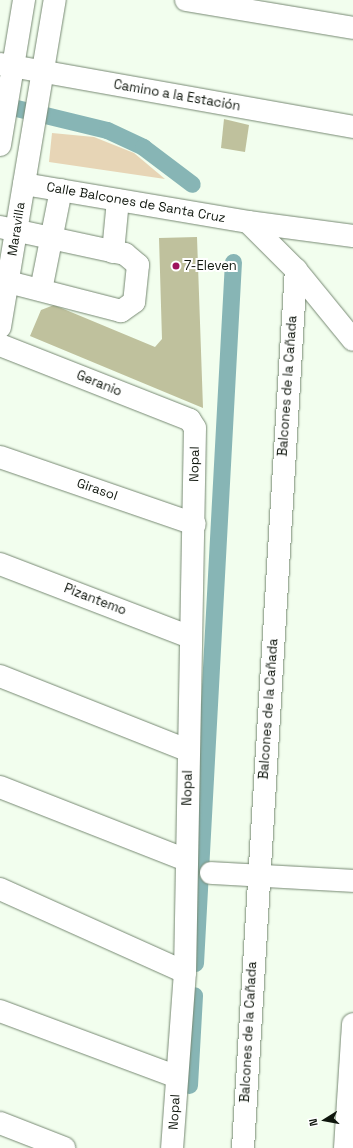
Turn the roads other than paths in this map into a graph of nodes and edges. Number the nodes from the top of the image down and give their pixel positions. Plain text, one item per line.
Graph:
1 (24, 0) edge
2 (55, 0) edge
3 (186, 0) edge
4 (353, 28) edge
5 (8, 72) edge
6 (41, 79) junction
7 (353, 127) edge
8 (1, 132) edge
9 (24, 184) junction
10 (61, 190) junction
11 (118, 200) junction
12 (248, 222) junction
13 (8, 230) edge
14 (353, 236) edge
15 (50, 239) junction
16 (113, 252) junction
17 (296, 270) junction
18 (8, 282) junction
19 (41, 290) junction
20 (0, 326) edge
21 (353, 340) edge
22 (0, 345) edge
23 (195, 428) joint
24 (0, 457) edge
25 (195, 524) junction
26 (0, 564) edge
27 (190, 637) junction
28 (0, 676) edge
29 (189, 751) junction
30 (0, 787) edge
31 (186, 860) junction
32 (211, 873) dead end
33 (258, 876) junction
34 (353, 881) edge
35 (0, 889) edge
36 (185, 972) junction
37 (0, 1011) edge
38 (353, 1024) edge
39 (177, 1077) junction
40 (0, 1123) edge
41 (64, 1148) edge
42 (172, 1148) edge
43 (243, 1148) edge
44 (345, 1148) edge

1 - 5 street
2 - 6 street, Maravilla
3 - 4 street
5 - 6 street, Camino a la Estación
5 - 8 street
6 - 7 street, Camino a la Estación
6 - 9 street, Maravilla
9 - 10 street, Calle Balcones de Santa Cruz
9 - 13 street, Maravilla
10 - 11 street, Calle Balcones de Santa Cruz
10 - 15 street
11 - 12 street, Calle Balcones de Santa Cruz
11 - 16 street
12 - 14 street, Calle Balcones de Santa Cruz
12 - 17 street
13 - 15 street
13 - 18 street, Maravilla
15 - 16 street
15 - 19 street
16 - 19 street
17 - 21 street
17 - 33 street, Balcones de la Cañada
18 - 19 street
18 - 20 street, Maravilla
22 - 23 street, Geranio
23 - 25 street, Nopal
24 - 25 street, Girasol
25 - 27 street, Nopal
26 - 27 street, Pizantemo
27 - 29 street, Nopal
28 - 29 street
29 - 31 street, Nopal
30 - 31 street
31 - 36 street, Nopal
32 - 33 street
33 - 34 street
33 - 43 street, Balcones de la Cañada
35 - 36 street
36 - 39 street, Nopal
37 - 39 street
38 - 44 street
39 - 42 street, Nopal
40 - 41 street

